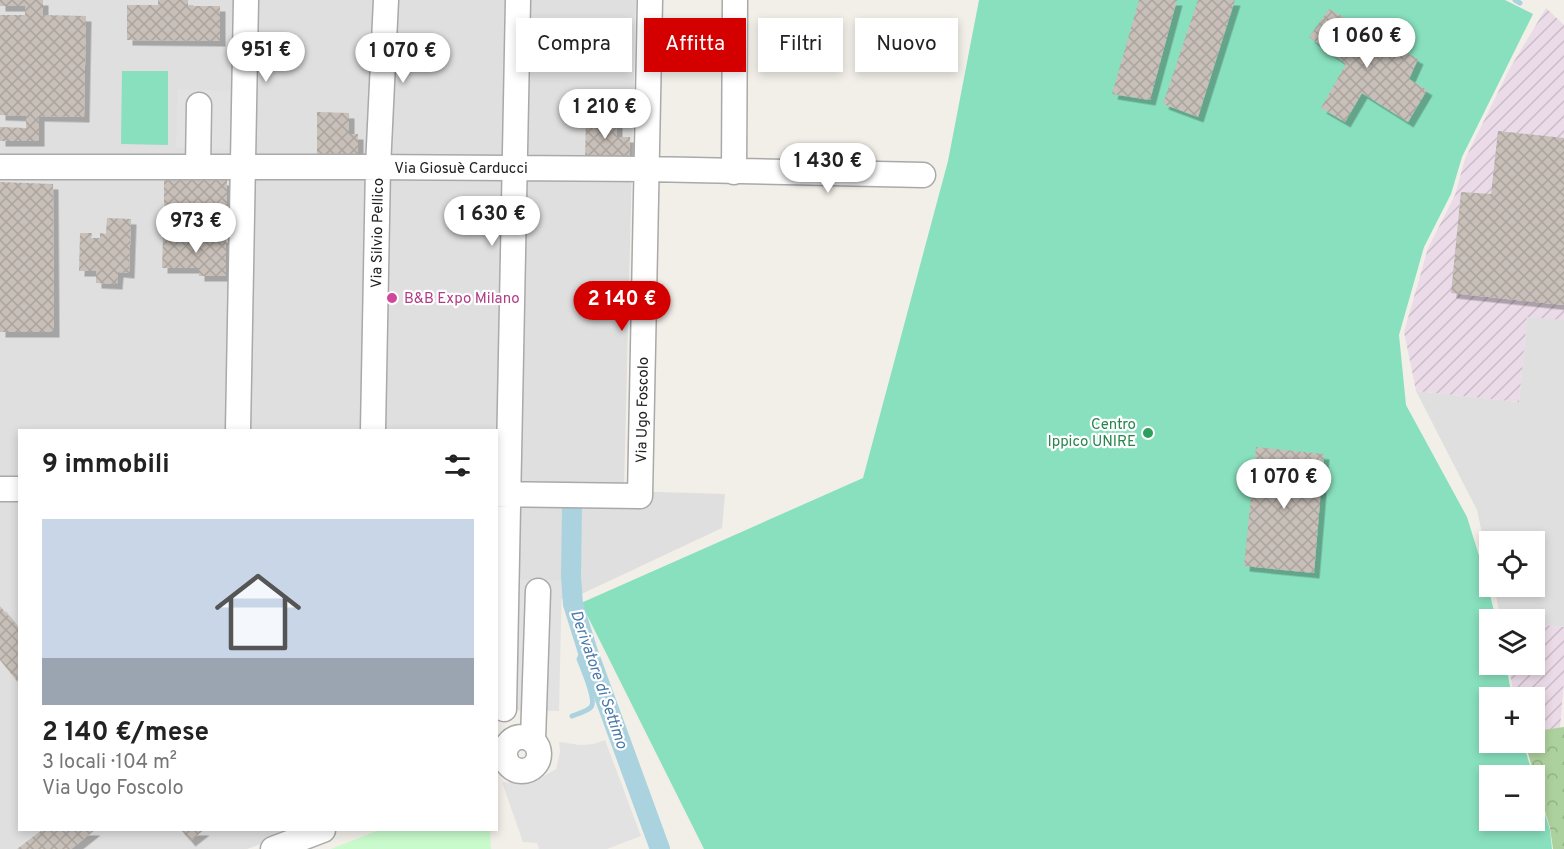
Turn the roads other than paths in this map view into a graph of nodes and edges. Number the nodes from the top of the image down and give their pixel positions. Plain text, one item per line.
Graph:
1 (246, 0) edge
2 (386, 0) edge
3 (518, 0) edge
4 (650, 0) edge
5 (735, 0) edge
6 (199, 105) dead end
7 (198, 166) junction
8 (244, 166) junction
9 (0, 167) edge
10 (378, 167) junction
11 (514, 168) junction
12 (647, 169) junction
13 (734, 172) junction
14 (923, 175) dead end
15 (238, 429) edge
16 (373, 429) edge
17 (0, 489) edge
18 (18, 489) edge
19 (503, 494) edge
20 (538, 591) dead end
21 (504, 709) dead end
22 (501, 760) edge
23 (320, 831) edge
24 (273, 849) edge

1 - 8 street
2 - 10 street, Via Silvio Pellico
3 - 11 street
4 - 12 street, Via Ugo Foscolo
5 - 13 street
6 - 7 street
7 - 8 street, Via Giosuè Carducci
7 - 9 street, Via Giosuè Carducci
8 - 10 street, Via Giosuè Carducci
8 - 15 street
10 - 11 street, Via Giosuè Carducci
10 - 16 street, Via Silvio Pellico
11 - 12 street, Via Giosuè Carducci
11 - 19 street
12 - 13 street, Via Giosuè Carducci
12 - 19 street, Via Ugo Foscolo
13 - 14 street, Via Giosuè Carducci
17 - 18 street
19 - 21 street
20 - 22 street
23 - 24 street

